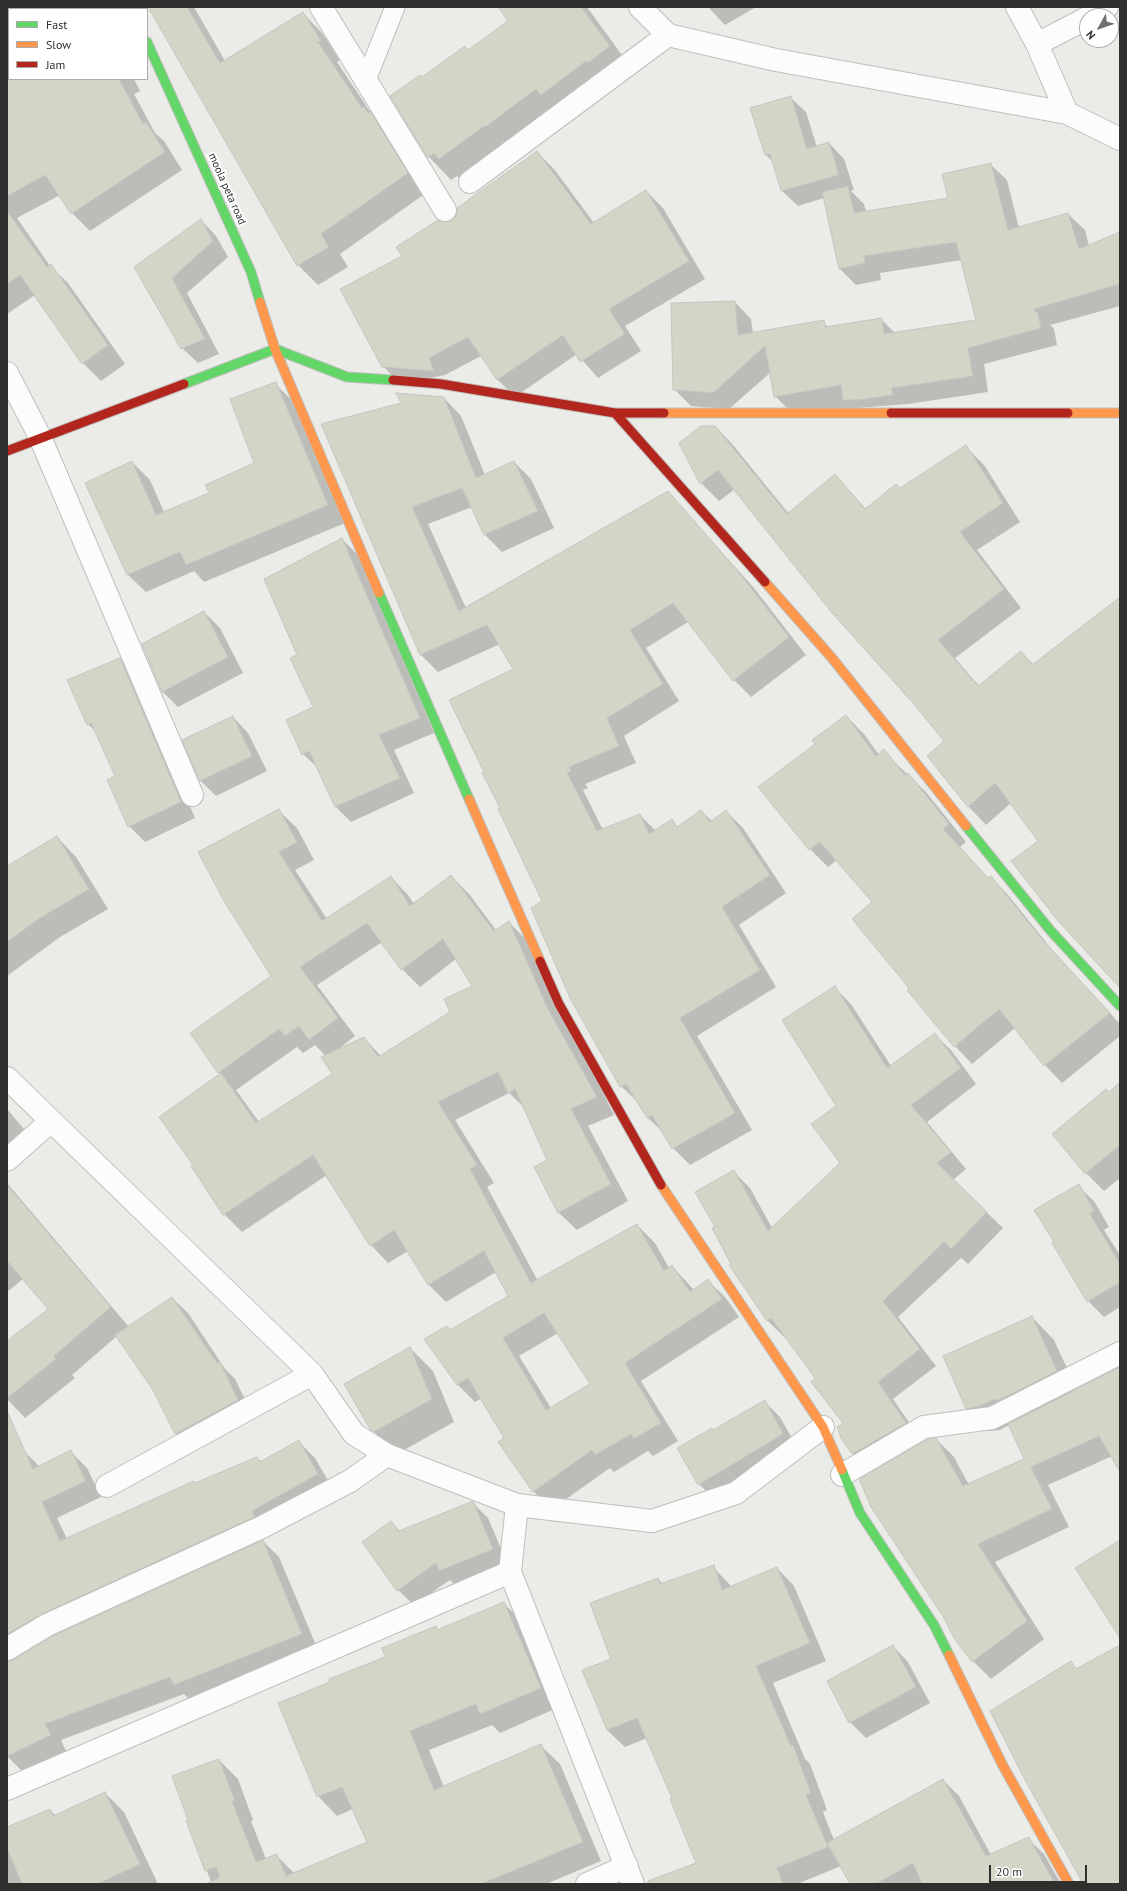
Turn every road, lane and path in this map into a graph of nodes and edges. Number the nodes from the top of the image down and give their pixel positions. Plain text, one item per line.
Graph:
1 (321, 7) edge
2 (395, 7) edge
3 (640, 7) edge
4 (1017, 7) edge
5 (1079, 22) edge
6 (668, 35) junction
7 (148, 44) edge
8 (1036, 44) junction
9 (366, 80) junction
10 (1067, 114) junction
11 (1120, 139) edge
12 (470, 182) dead end
13 (445, 210) dead end
14 (275, 350) junction
15 (7, 373) edge
16 (615, 413) junction
17 (1120, 413) edge
18 (40, 437) junction
19 (7, 450) edge
20 (192, 795) dead end
21 (1120, 1006) edge
22 (7, 1078) edge
23 (51, 1121) junction
24 (7, 1160) edge
25 (1120, 1352) edge
26 (312, 1374) junction
27 (823, 1427) junction
28 (387, 1455) junction
29 (842, 1475) junction
30 (107, 1486) dead end
31 (517, 1506) junction
32 (510, 1572) junction
33 (7, 1650) edge
34 (7, 1788) edge
35 (630, 1875) edge
36 (587, 1884) edge
37 (1070, 1884) edge

1 - 9 street
2 - 9 lane
3 - 6 street
4 - 8 street
5 - 8 street
6 - 10 street
6 - 12 street
7 - 14 street, moola peta road
8 - 10 street
9 - 13 street
10 - 11 street
14 - 16 street
14 - 18 street
14 - 27 street, moola peta road
15 - 18 street
16 - 17 street
16 - 21 street
18 - 19 street
18 - 20 street
22 - 23 street
23 - 24 street
23 - 26 street
25 - 29 street
26 - 28 street
26 - 30 street
27 - 29 street, moola peta road
27 - 31 street
28 - 31 street
28 - 33 street
29 - 37 street, moola peta road
31 - 32 street
32 - 34 street
32 - 35 street
35 - 36 street

